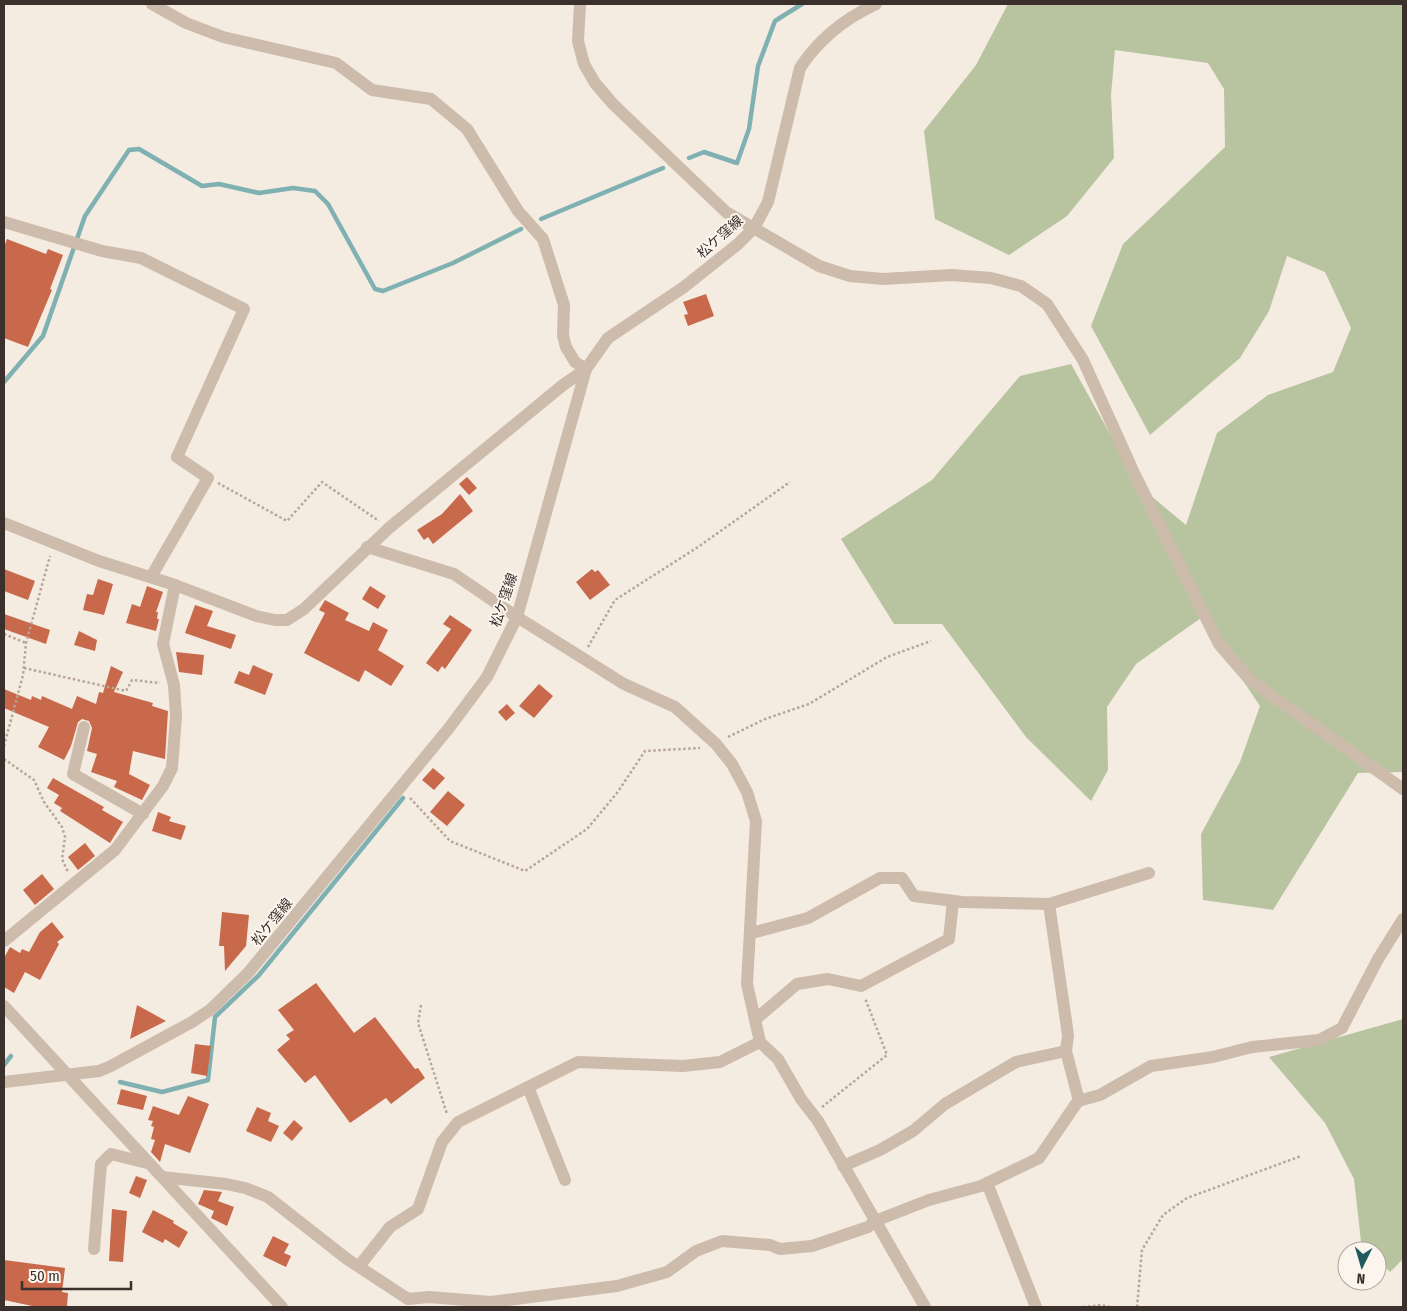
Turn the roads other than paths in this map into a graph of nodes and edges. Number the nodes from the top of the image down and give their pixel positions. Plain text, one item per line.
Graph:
1 (152, 4) edge
2 (580, 4) edge
3 (876, 4) edge
4 (4, 222) edge
5 (754, 228) junction
6 (586, 369) junction
7 (4, 524) edge
8 (366, 547) junction
9 (151, 577) junction
10 (174, 585) junction
11 (517, 617) junction
12 (84, 727) dead end
13 (1403, 789) edge
14 (143, 814) junction
15 (1149, 873) dead end
16 (953, 901) junction
17 (1049, 904) junction
18 (1403, 919) edge
19 (752, 933) junction
20 (4, 941) edge
21 (4, 1006) edge
22 (756, 1019) junction
23 (760, 1042) junction
24 (1066, 1051) junction
25 (66, 1075) junction
26 (4, 1082) edge
27 (528, 1088) junction
28 (1079, 1101) junction
29 (147, 1162) junction
30 (843, 1166) junction
31 (162, 1177) junction
32 (565, 1180) dead end
33 (988, 1183) junction
34 (875, 1221) junction
35 (94, 1249) dead end
36 (360, 1265) junction
37 (407, 1303) edge
38 (282, 1307) edge
39 (925, 1307) edge
40 (1036, 1307) edge

1 - 6 street
2 - 5 street
3 - 5 street, 松ケ窪線
4 - 9 street
5 - 6 street, 松ケ窪線
5 - 13 street
6 - 8 street
6 - 11 street, 松ケ窪線
7 - 9 street
8 - 10 street
8 - 11 street
9 - 10 street
10 - 14 street
11 - 19 street
11 - 25 street, 松ケ窪線
12 - 14 street
14 - 20 street
15 - 17 street
16 - 17 street
16 - 19 street
16 - 22 street
17 - 24 street
18 - 28 street
19 - 22 street
21 - 25 street
22 - 23 street
23 - 27 street
23 - 30 street
24 - 28 street
24 - 30 street
25 - 26 street, 松ケ窪線
25 - 29 street
27 - 32 street
27 - 36 street
28 - 33 street
29 - 31 street
29 - 35 street
30 - 34 street
31 - 36 street
31 - 38 street
33 - 34 street
33 - 40 street
34 - 37 street
34 - 39 street
36 - 37 street

